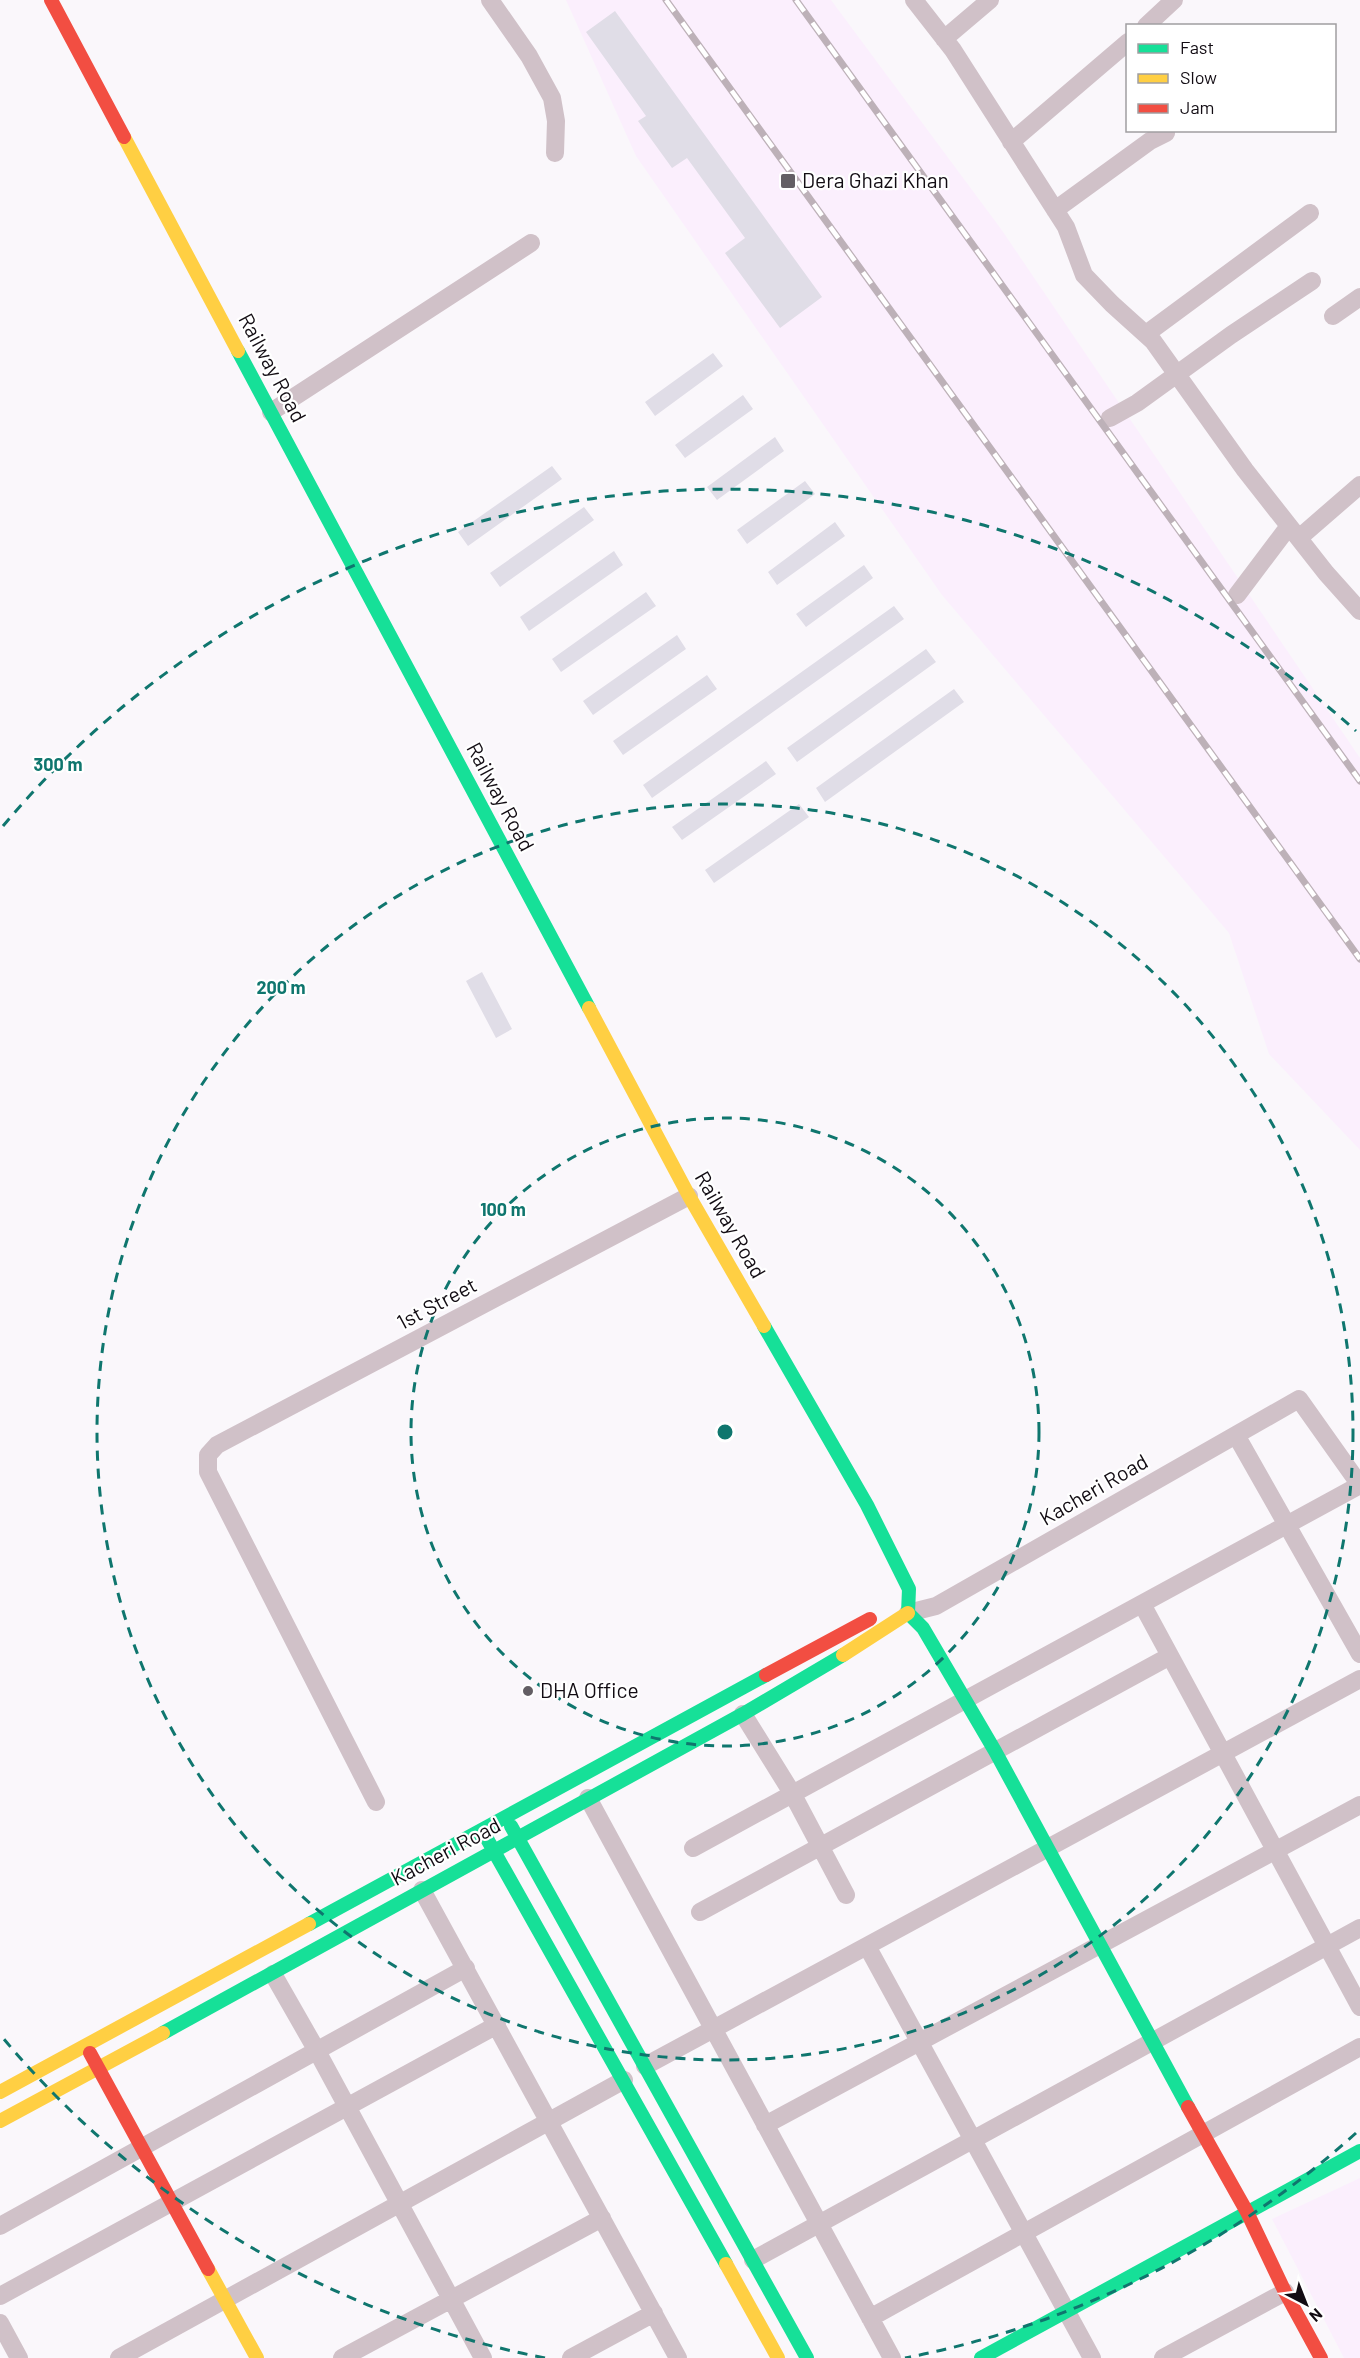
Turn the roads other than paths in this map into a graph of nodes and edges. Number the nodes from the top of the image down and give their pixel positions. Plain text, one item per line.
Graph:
1 (51, 0) edge
2 (490, 0) edge
3 (914, 0) edge
4 (990, 0) edge
5 (1174, 0) edge
6 (1148, 24) edge
7 (944, 39) junction
8 (1126, 44) edge
9 (1166, 133) dead end
10 (1011, 142) junction
11 (555, 153) dead end
12 (1055, 210) junction
13 (1310, 213) dead end
14 (531, 243) dead end
15 (1312, 281) dead end
16 (1360, 297) edge
17 (1333, 316) dead end
18 (1146, 334) junction
19 (1177, 375) junction
20 (271, 412) junction
21 (1110, 418) dead end
22 (1360, 485) edge
23 (1294, 532) junction
24 (1237, 595) dead end
25 (1360, 611) edge
26 (689, 1196) junction
27 (1236, 1435) junction
28 (1360, 1485) edge
29 (1287, 1525) junction
30 (1142, 1604) junction
31 (908, 1613) junction
32 (1360, 1654) edge
33 (1170, 1656) junction
34 (1360, 1679) edge
35 (964, 1701) junction
36 (743, 1714) junction
37 (996, 1750) junction
38 (1223, 1753) junction
39 (792, 1793) junction
40 (588, 1798) junction
41 (376, 1802) dead end
42 (1360, 1805) edge
43 (506, 1818) junction
44 (483, 1831) junction
45 (518, 1839) junction
46 (820, 1846) junction
47 (693, 1848) dead end
48 (1048, 1848) junction
49 (494, 1851) junction
50 (1275, 1851) junction
51 (422, 1890) junction
52 (846, 1895) dead end
53 (700, 1912) dead end
54 (1360, 1929) edge
55 (867, 1946) junction
56 (1100, 1946) junction
57 (1327, 1946) junction
58 (466, 1968) junction
59 (273, 1974) junction
60 (1360, 2007) edge
61 (497, 2025) junction
62 (713, 2029) junction
63 (1152, 2042) junction
64 (919, 2043) junction
65 (86, 2045) junction
66 (1360, 2047) edge
67 (317, 2050) junction
68 (645, 2066) junction
69 (98, 2068) junction
70 (624, 2080) junction
71 (0, 2092) edge
72 (347, 2106) junction
73 (0, 2121) edge
74 (549, 2121) junction
75 (765, 2126) junction
76 (1203, 2134) junction
77 (972, 2140) junction
78 (141, 2148) junction
79 (1360, 2151) edge
80 (171, 2203) junction
81 (400, 2203) junction
82 (1247, 2212) junction
83 (602, 2218) junction
84 (819, 2224) junction
85 (0, 2226) edge
86 (1023, 2233) junction
87 (753, 2260) junction
88 (1285, 2292) junction
89 (0, 2296) edge
90 (452, 2299) junction
91 (225, 2300) junction
92 (654, 2313) junction
93 (1066, 2313) junction
94 (870, 2318) junction
95 (0, 2323) edge
96 (19, 2358) edge
97 (119, 2358) edge
98 (256, 2358) edge
99 (342, 2358) edge
100 (483, 2358) edge
101 (571, 2358) edge
102 (678, 2358) edge
103 (777, 2358) edge
104 (807, 2358) edge
105 (892, 2358) edge
106 (981, 2358) edge
107 (1092, 2358) edge
108 (1163, 2358) edge
109 (1321, 2358) edge

1 - 20 main road, Railway Road
2 - 11 street
3 - 7 street
4 - 7 street
5 - 6 street
7 - 10 street
8 - 10 street
9 - 12 street
10 - 12 street
12 - 18 street
13 - 18 street
14 - 20 street
15 - 19 street
16 - 17 street
18 - 19 street
19 - 21 street
19 - 23 street
20 - 26 main road, Railway Road
22 - 23 street
23 - 24 street
23 - 25 street
26 - 31 main road, Railway Road
26 - 41 street, 1st Street
27 - 28 street, Kacheri Road
27 - 29 street
27 - 31 street, Kacheri Road
28 - 29 street
29 - 30 street
29 - 32 street
30 - 33 street
30 - 35 street
31 - 35 main road
31 - 36 main road, Kacheri Road
31 - 43 main road, Kacheri Road
33 - 37 street
33 - 38 street
34 - 38 street
35 - 37 main road
35 - 39 street
36 - 39 street
36 - 40 main road, Kacheri Road
37 - 46 street
37 - 48 main road
38 - 48 street
38 - 50 street
39 - 46 street
39 - 47 street
40 - 45 main road, Kacheri Road
40 - 62 street
42 - 50 street
43 - 44 main road, Kacheri Road
43 - 45 main road
44 - 49 main road
44 - 65 main road, Kacheri Road
45 - 49 main road, Kacheri Road
45 - 68 main road
46 - 52 street
46 - 53 street
48 - 55 street
48 - 56 main road
49 - 51 main road, Kacheri Road
49 - 70 main road
50 - 56 street
50 - 57 street
51 - 58 street
51 - 59 main road, Kacheri Road
54 - 57 street
55 - 62 street
55 - 64 street
56 - 63 main road
56 - 64 street
57 - 60 street
57 - 63 street
58 - 61 street
58 - 67 street
59 - 67 street
59 - 69 main road, Kacheri Road
61 - 72 street
61 - 74 street
62 - 68 street
62 - 75 street
63 - 76 main road
63 - 77 street
64 - 75 street
64 - 77 street
65 - 69 main road
65 - 71 main road, Kacheri Road
66 - 76 street
67 - 72 street
67 - 78 street
68 - 87 main road
69 - 73 main road, Kacheri Road
69 - 78 main road
70 - 74 street
70 - 103 main road
72 - 80 street
72 - 81 street
74 - 81 street
74 - 83 street
75 - 84 street
76 - 82 main road
76 - 86 street
77 - 84 street
77 - 86 street
78 - 80 main road
78 - 85 street
79 - 82 main road
80 - 89 street
80 - 91 main road
81 - 90 street
81 - 91 street
82 - 88 main road
82 - 93 main road
83 - 90 street
83 - 92 street
84 - 87 street
84 - 94 street
86 - 93 street
86 - 94 street
87 - 104 main road
88 - 108 street
88 - 109 main road
90 - 99 street
90 - 100 street
91 - 97 street
91 - 98 main road
92 - 101 street
92 - 102 street
93 - 106 main road
93 - 107 street
94 - 105 street
95 - 96 street

